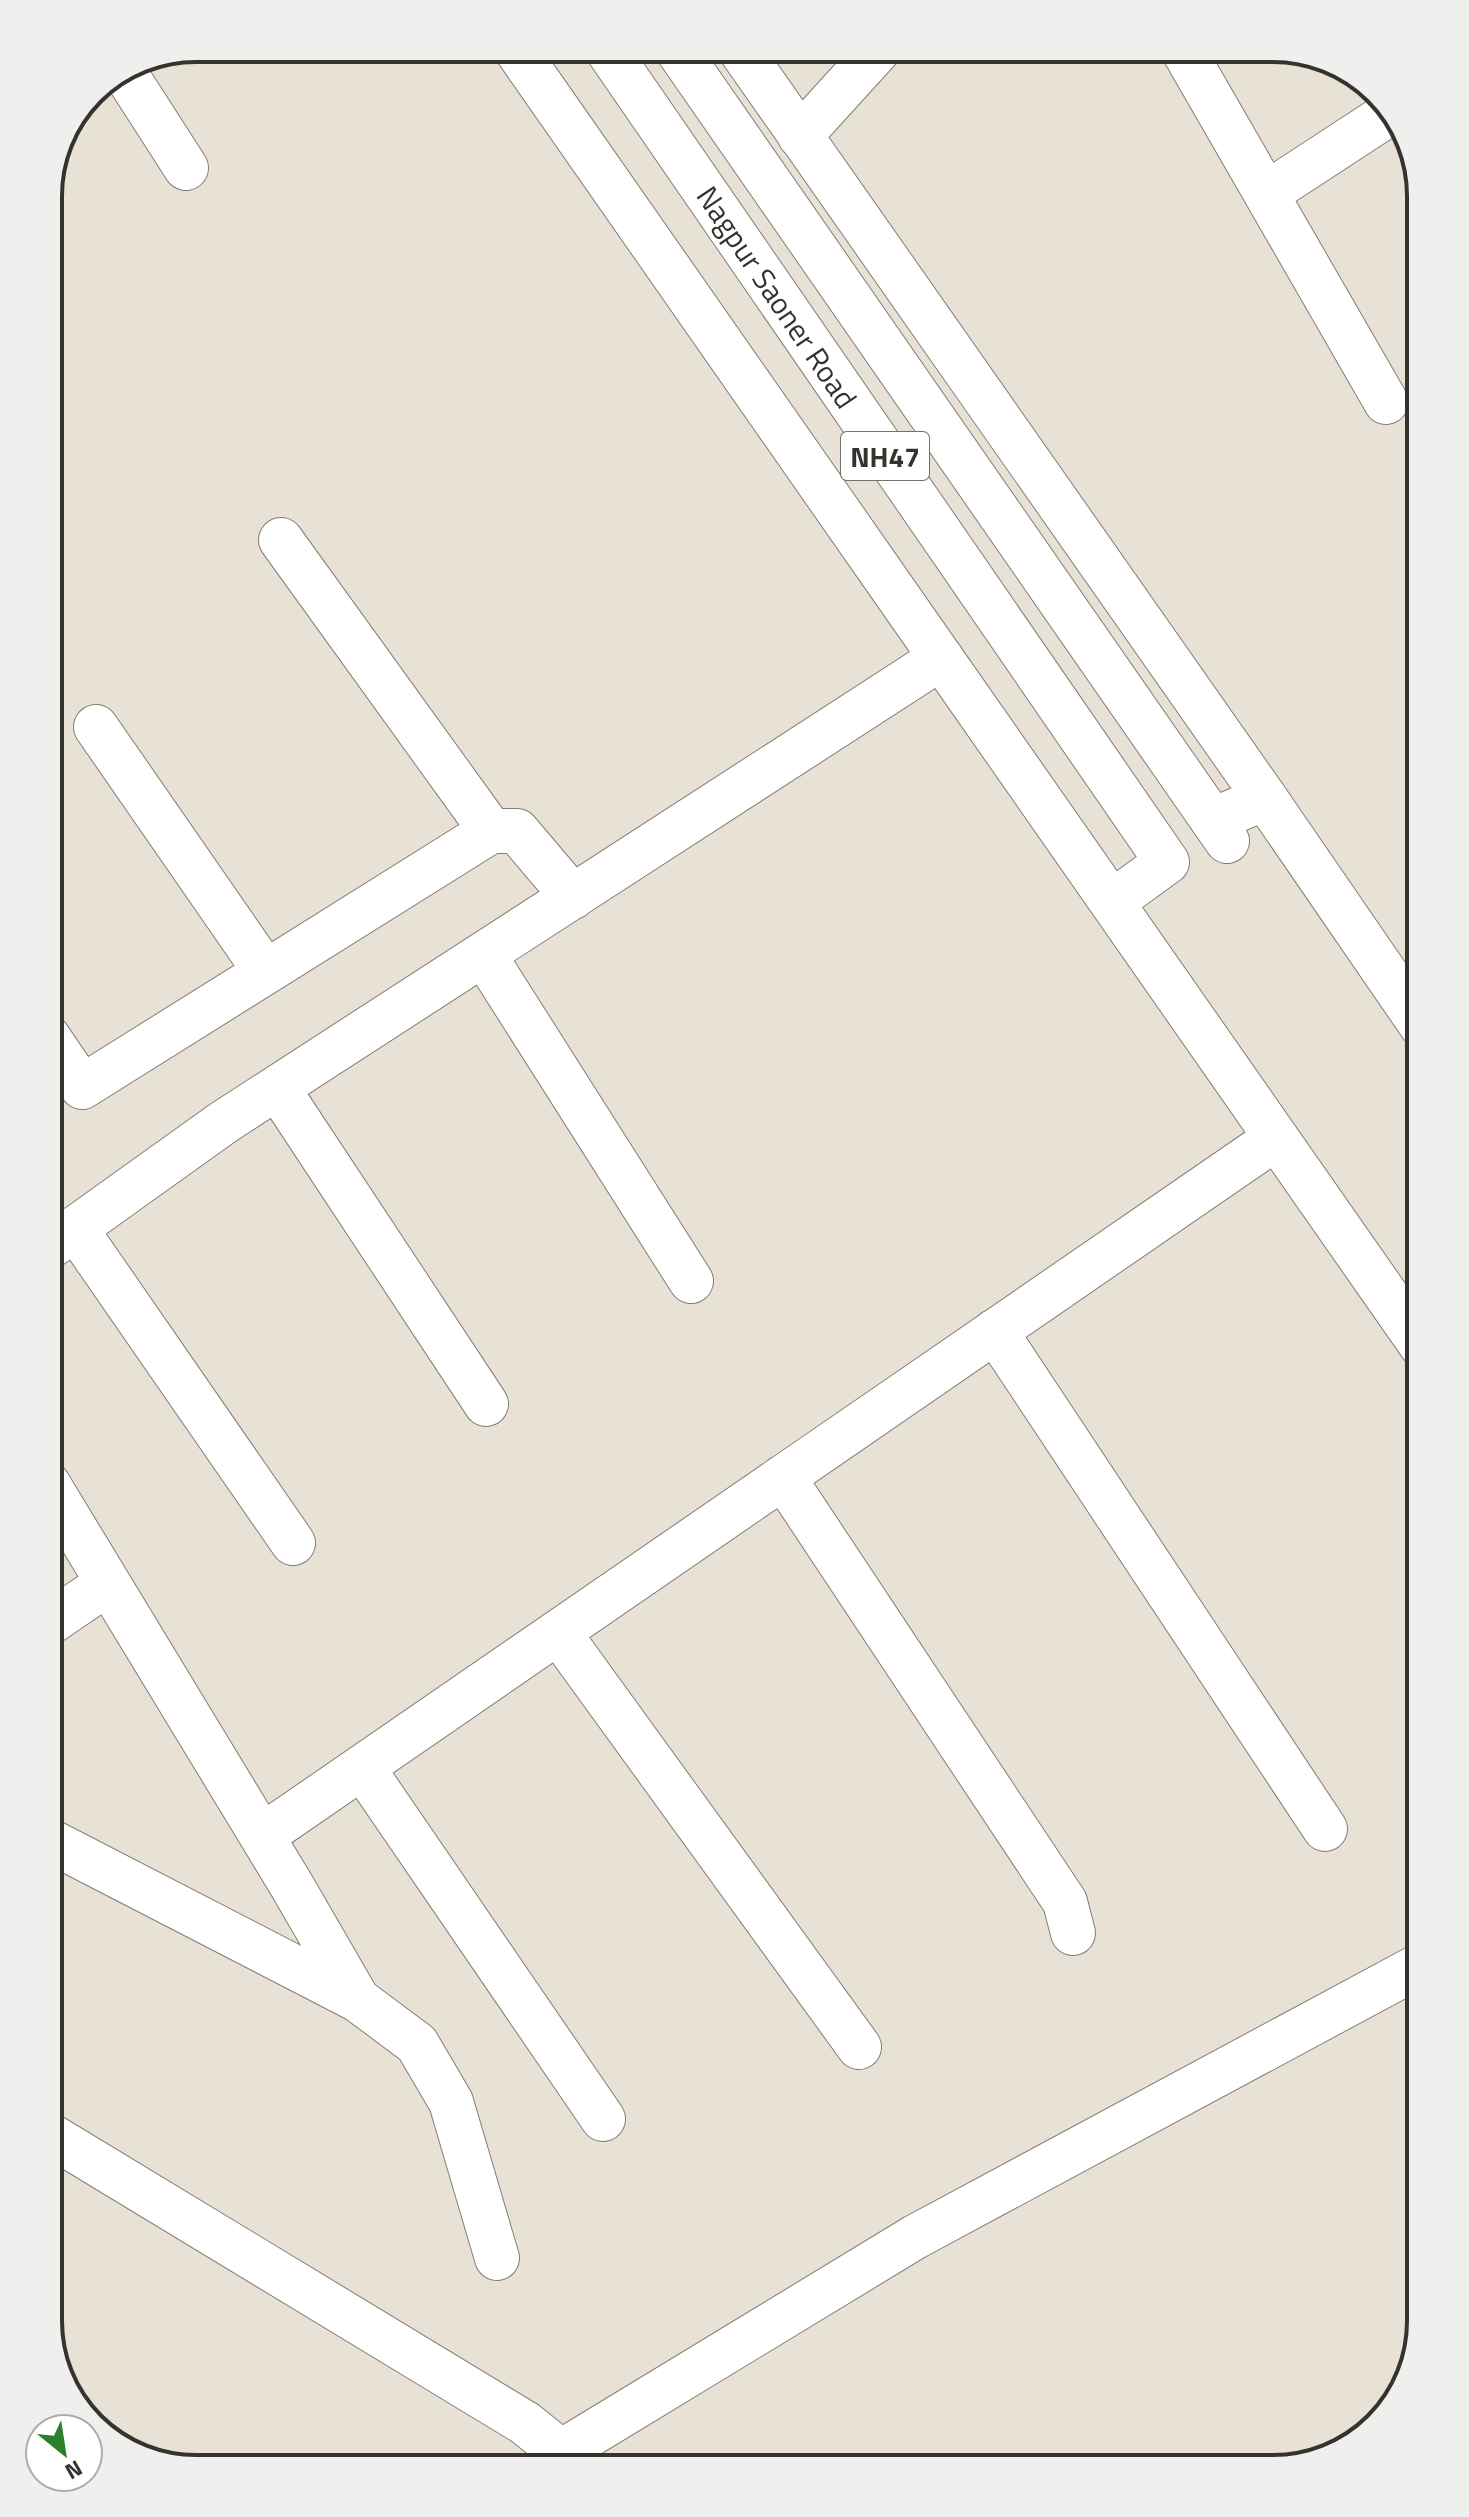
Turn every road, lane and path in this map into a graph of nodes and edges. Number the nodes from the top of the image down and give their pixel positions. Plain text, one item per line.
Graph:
1 (525, 62) edge
2 (616, 62) edge
3 (686, 62) edge
4 (749, 62) edge
5 (867, 62) edge
6 (1190, 62) edge
7 (129, 80) edge
8 (1382, 119) edge
9 (800, 136) junction
10 (186, 168) dead end
11 (1266, 194) junction
12 (1386, 402) dead end
13 (281, 540) dead end
14 (941, 658) junction
15 (96, 727) dead end
16 (1265, 798) junction
17 (491, 831) junction
18 (573, 897) junction
19 (1112, 902) junction
20 (484, 955) junction
21 (265, 971) junction
22 (1407, 1005) edge
23 (62, 1058) edge
24 (278, 1089) junction
25 (1276, 1138) junction
26 (62, 1238) edge
27 (691, 1281) dead end
28 (1407, 1325) edge
29 (995, 1331) junction
30 (486, 1404) dead end
31 (783, 1477) junction
32 (62, 1511) edge
33 (293, 1543) dead end
34 (108, 1583) junction
35 (62, 1614) edge
36 (558, 1632) junction
37 (362, 1767) junction
38 (1325, 1829) dead end
39 (262, 1836) junction
40 (62, 1847) edge
41 (1073, 1933) dead end
42 (1407, 1973) edge
43 (358, 2000) junction
44 (859, 2047) dead end
45 (603, 2119) dead end
46 (62, 2142) edge
47 (497, 2258) dead end
48 (565, 2455) edge
49 (579, 2455) edge

1 - 14 main road
2 - 19 main road, Nagpur Saoner Road / NH47
3 - 16 main road, Nagpur Saoner Road / NH47
4 - 9 main road
5 - 9 main road
6 - 11 main road
7 - 10 main road
8 - 11 main road
9 - 16 main road
11 - 12 main road
13 - 17 main road
14 - 18 main road
14 - 19 main road
15 - 21 main road
16 - 22 main road
17 - 18 main road
17 - 21 main road
18 - 20 main road
19 - 25 main road
20 - 24 main road
20 - 27 main road
21 - 23 main road
24 - 26 main road
24 - 30 main road
25 - 28 main road
25 - 29 main road
26 - 33 main road
29 - 31 main road
29 - 38 main road
31 - 36 main road
31 - 41 main road
32 - 34 main road
34 - 35 main road
34 - 39 main road
36 - 37 main road
36 - 44 main road
37 - 39 main road
37 - 45 main road
39 - 43 main road
40 - 43 main road
42 - 49 main road
43 - 47 main road
46 - 48 main road

